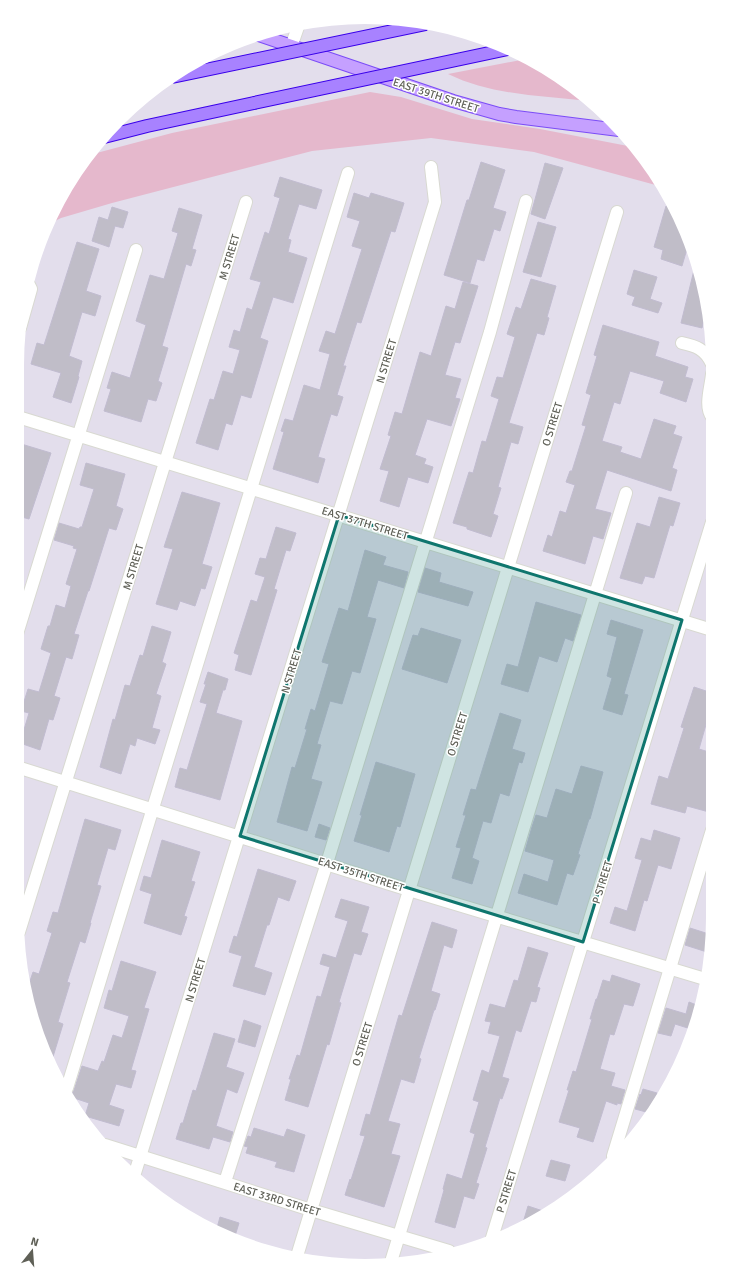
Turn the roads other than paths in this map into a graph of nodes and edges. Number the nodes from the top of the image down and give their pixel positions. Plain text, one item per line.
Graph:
1 (409, 27) edge
2 (296, 31) edge
3 (268, 38) edge
4 (291, 46) junction
5 (498, 51) edge
6 (190, 73) edge
7 (611, 129) edge
8 (114, 135) edge
9 (431, 167) dead end
10 (348, 173) dead end
11 (526, 201) dead end
12 (246, 202) dead end
13 (617, 212) dead end
14 (136, 250) dead end
15 (682, 342) dead end
16 (706, 355) edge
17 (24, 419) edge
18 (79, 436) junction
19 (165, 462) junction
20 (251, 488) junction
21 (626, 493) dead end
22 (339, 515) junction
23 (425, 542) junction
24 (706, 542) edge
25 (508, 568) junction
26 (596, 594) junction
27 (24, 612) edge
28 (682, 620) junction
29 (706, 628) edge
30 (24, 770) edge
31 (66, 782) junction
32 (152, 809) junction
33 (240, 836) junction
34 (706, 850) edge
35 (327, 863) junction
36 (409, 890) junction
37 (24, 916) edge
38 (497, 916) junction
39 (583, 942) junction
40 (670, 969) junction
41 (700, 978) edge
42 (68, 1085) edge
43 (113, 1148) edge
44 (615, 1149) edge
45 (141, 1156) junction
46 (136, 1170) edge
47 (225, 1182) junction
48 (311, 1210) junction
49 (493, 1234) edge
50 (399, 1236) junction
51 (443, 1249) edge
52 (298, 1252) edge
53 (392, 1258) edge

1 - 6 highway, bridge
2 - 4 street
3 - 4 main road, EAST 39TH STREET
4 - 7 main road, EAST 39TH STREET
5 - 8 highway, bridge
9 - 22 street, N STREET
10 - 20 street
11 - 23 street
12 - 19 street, M STREET
13 - 25 street, O STREET
14 - 18 street
15 - 16 street
17 - 18 street, EAST 37TH STREET
18 - 19 street, EAST 37TH STREET
18 - 27 street
19 - 20 street, EAST 37TH STREET
19 - 31 street, M STREET
20 - 22 street, EAST 37TH STREET
20 - 32 street
21 - 26 street
22 - 23 street, EAST 37TH STREET
22 - 33 street, N STREET
23 - 25 street, EAST 37TH STREET
23 - 35 street
24 - 28 street, P STREET
25 - 26 street, EAST 37TH STREET
25 - 36 street, O STREET
26 - 28 street, EAST 37TH STREET
26 - 38 street
28 - 29 street, EAST 37TH STREET
28 - 39 street, P STREET
30 - 31 street, EAST 35TH STREET
31 - 32 street, EAST 35TH STREET
31 - 37 street, M STREET
32 - 33 street, EAST 35TH STREET
32 - 42 street
33 - 35 street, EAST 35TH STREET
33 - 45 street, N STREET
34 - 40 street
35 - 36 street, EAST 35TH STREET
35 - 47 street
36 - 38 street, EAST 35TH STREET
36 - 48 street, O STREET
38 - 39 street, EAST 35TH STREET
38 - 50 street
39 - 40 street, EAST 35TH STREET
39 - 49 street, P STREET
40 - 41 street, EAST 35TH STREET
40 - 44 street
43 - 45 street, EAST 33RD STREET
45 - 46 street, N STREET
45 - 47 street, EAST 33RD STREET
47 - 48 street, EAST 33RD STREET
48 - 50 street, EAST 33RD STREET
48 - 52 street, O STREET
50 - 51 street, EAST 33RD STREET
50 - 53 street

